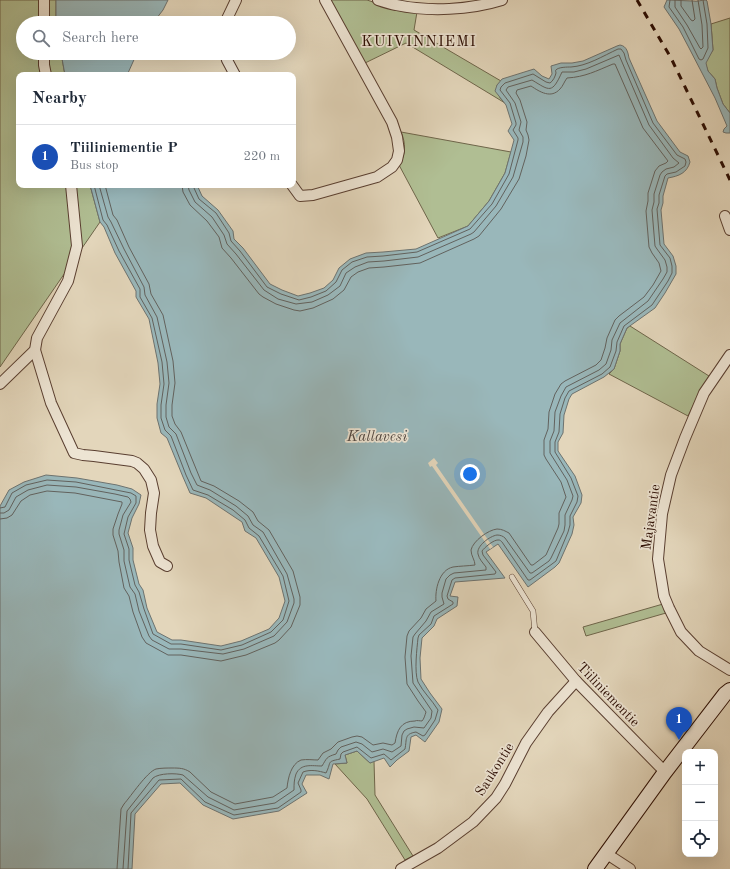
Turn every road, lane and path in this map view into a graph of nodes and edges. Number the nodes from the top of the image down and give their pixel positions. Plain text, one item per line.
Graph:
1 (44, 0) edge
2 (236, 0) edge
3 (325, 0) edge
4 (378, 0) edge
5 (502, 0) edge
6 (44, 16) edge
7 (229, 16) edge
8 (44, 60) edge
9 (227, 60) edge
10 (45, 72) edge
11 (233, 72) edge
12 (71, 188) edge
13 (294, 188) edge
14 (725, 216) dead end
15 (730, 230) edge
16 (35, 350) junction
17 (730, 355) edge
18 (0, 384) edge
19 (167, 566) dead end
20 (512, 577) dead end
21 (535, 632) joint
22 (730, 670) edge
23 (576, 681) junction
24 (730, 690) edge
25 (665, 772) junction
26 (607, 854) junction
27 (400, 869) edge
28 (596, 869) edge
29 (630, 869) edge

1 - 6 street
2 - 7 street
3 - 13 street
4 - 5 street
8 - 10 street
9 - 11 street
12 - 16 street
14 - 15 street
16 - 18 street
16 - 19 street
17 - 22 street, Majavantie
20 - 21 lane
21 - 23 street, Tiiliniementie
23 - 25 street, Tiiliniementie
23 - 27 street, Saukontie
24 - 25 street
25 - 26 street
26 - 28 street
26 - 29 street

